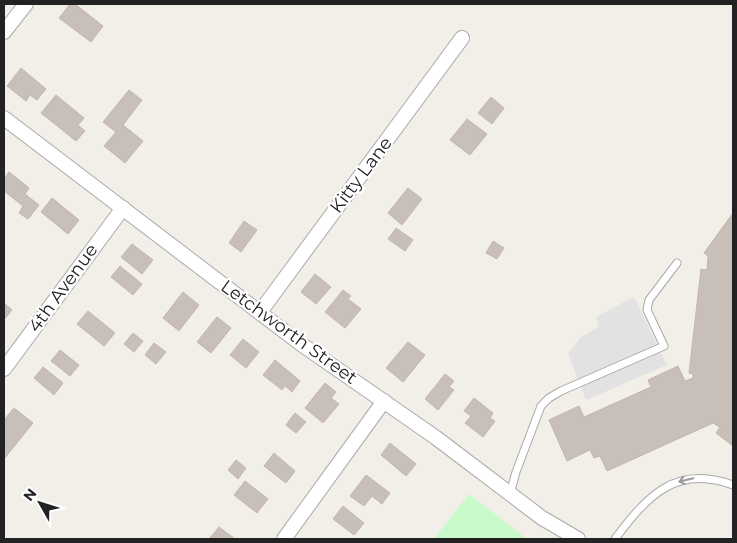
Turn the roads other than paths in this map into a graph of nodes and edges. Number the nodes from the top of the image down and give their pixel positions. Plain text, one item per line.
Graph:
1 (26, 4) edge
2 (4, 32) edge
3 (462, 38) dead end
4 (4, 118) edge
5 (123, 208) junction
6 (677, 263) dead end
7 (260, 312) junction
8 (4, 369) edge
9 (384, 401) junction
10 (733, 485) edge
11 (510, 495) junction
12 (284, 539) edge
13 (578, 539) edge
14 (615, 539) edge

1 - 2 street
3 - 7 street, Kitty Lane
4 - 5 street, Letchworth Street
5 - 7 street, Letchworth Street
5 - 8 street, 4th Avenue
6 - 11 lane
7 - 9 street, Letchworth Street
9 - 11 street, Letchworth Street
9 - 12 street
10 -> 14 lane
11 - 13 street, Letchworth Street

